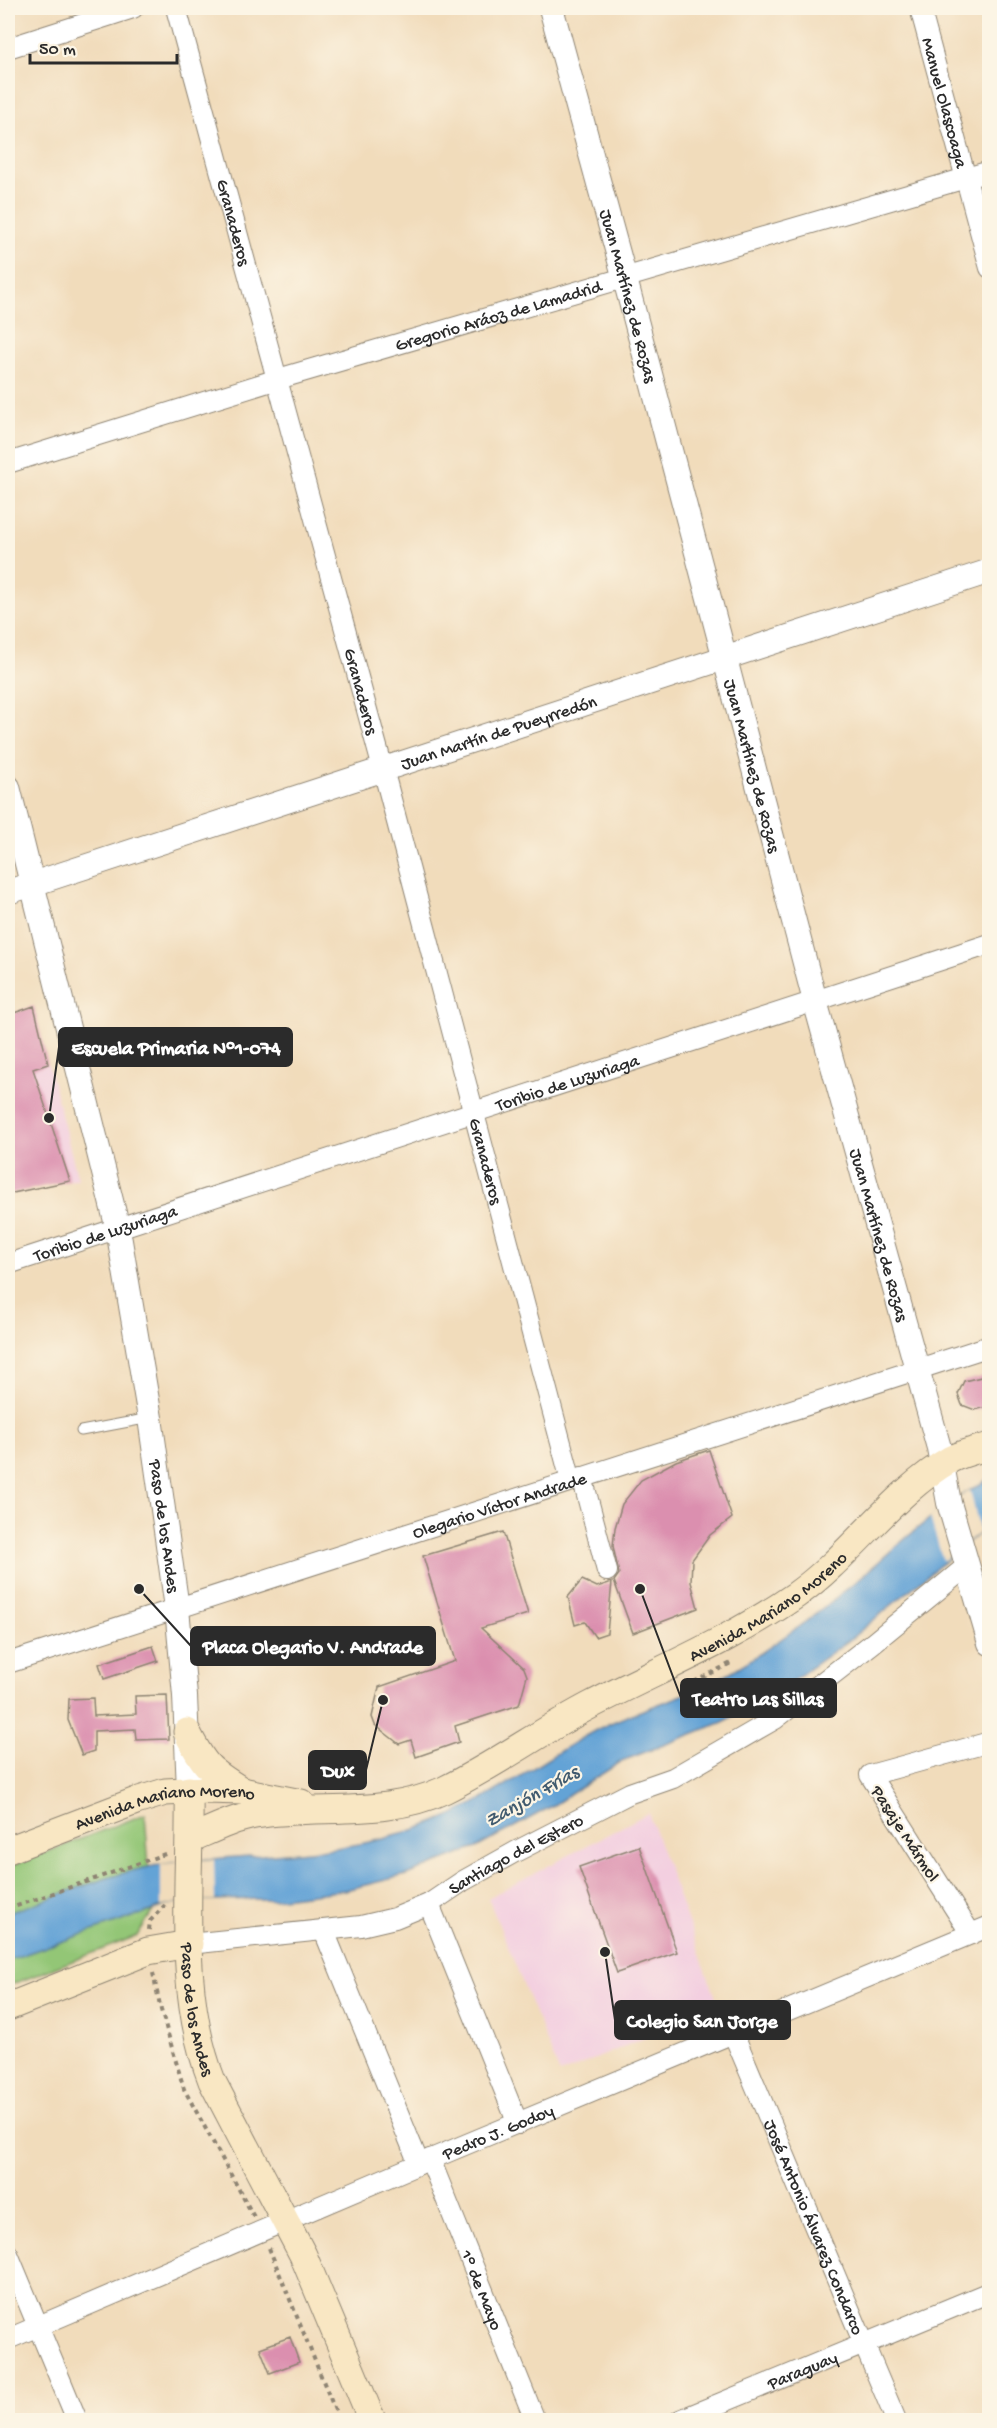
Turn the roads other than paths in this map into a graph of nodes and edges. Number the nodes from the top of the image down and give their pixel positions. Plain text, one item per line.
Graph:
1 (133, 8) edge
2 (176, 8) edge
3 (551, 8) edge
4 (920, 8) edge
5 (8, 48) edge
6 (990, 171) edge
7 (966, 178) junction
8 (990, 268) edge
9 (625, 279) junction
10 (278, 380) junction
11 (8, 463) edge
12 (990, 571) edge
13 (723, 659) junction
14 (383, 769) junction
15 (8, 787) edge
16 (31, 884) junction
17 (8, 892) edge
18 (990, 944) edge
19 (814, 1001) junction
20 (473, 1113) junction
21 (118, 1229) junction
22 (8, 1264) edge
23 (990, 1346) edge
24 (915, 1370) junction
25 (150, 1418) junction
26 (81, 1431) dead end
27 (990, 1446) edge
28 (942, 1465) junction
29 (577, 1479) junction
30 (958, 1535) junction
31 (607, 1571) dead end
32 (177, 1608) junction
33 (990, 1643) edge
34 (8, 1663) edge
35 (187, 1732) junction
36 (990, 1742) edge
37 (189, 1790) junction
38 (242, 1791) junction
39 (327, 1808) junction
40 (8, 1850) edge
41 (182, 1851) junction
42 (429, 1904) junction
43 (990, 1926) edge
44 (324, 1930) junction
45 (971, 1934) junction
46 (189, 1944) junction
47 (8, 2007) edge
48 (734, 2035) junction
49 (518, 2124) junction
50 (424, 2162) junction
51 (286, 2221) junction
52 (8, 2254) edge
53 (990, 2292) edge
54 (38, 2327) junction
55 (8, 2339) edge
56 (865, 2344) junction
57 (77, 2421) edge
58 (372, 2421) edge
59 (535, 2421) edge
60 (680, 2421) edge
61 (896, 2421) edge

1 - 5 street
2 - 10 street, Granaderos
3 - 9 street, Juan Martínez de Rozas
4 - 7 street, Manuel Olascoaga
6 - 7 street, Gregorio Aráoz de Lamadrid
7 - 8 street, Manuel Olascoaga
7 - 9 street, Gregorio Aráoz de Lamadrid
9 - 10 street, Gregorio Aráoz de Lamadrid
9 - 13 street, Juan Martínez de Rozas
10 - 11 street, Gregorio Aráoz de Lamadrid
10 - 14 street, Granaderos
12 - 13 street, Juan Martín de Pueyrredón
13 - 14 street, Juan Martín de Pueyrredón
13 - 19 street, Juan Martínez de Rozas
14 - 16 street, Juan Martín de Pueyrredón
14 - 20 street, Granaderos
15 - 16 street, Paso de los Andes
16 - 17 street, Juan Martín de Pueyrredón
16 - 21 street, Paso de los Andes
18 - 19 street, Toribio de Luzuriaga
19 - 20 street, Toribio de Luzuriaga
19 - 24 street, Juan Martínez de Rozas
20 - 21 street, Toribio de Luzuriaga
20 - 29 street, Granaderos
21 - 22 street, Toribio de Luzuriaga
21 - 25 street, Paso de los Andes
23 - 24 street, Olegario Víctor Andrade
24 - 28 street, Juan Martínez de Rozas
24 - 29 street, Olegario Víctor Andrade
25 - 26 lane
25 - 32 street, Paso de los Andes
27 - 28 main road, Avenida Mariano Moreno
28 - 30 street, Juan Martínez de Rozas
28 - 39 main road, Avenida Mariano Moreno
29 - 31 street, Granaderos
29 - 32 street, Olegario Víctor Andrade
30 - 33 street, Juan Martínez de Rozas
30 - 42 street, Santiago del Estero
32 - 34 street, Olegario Víctor Andrade
32 - 35 street, Paso de los Andes
35 - 37 street, Paso de los Andes
35 - 38 main road
36 - 45 street, Pasaje Mármol
37 - 38 main road, Avenida Mariano Moreno
37 - 40 main road, Avenida Mariano Moreno
37 - 41 main road, Paso de los Andes
38 - 39 main road, Avenida Mariano Moreno
39 - 41 main road, Avenida Mariano Moreno
41 - 46 main road, Paso de los Andes
42 - 44 street, Santiago del Estero
42 - 49 street
43 - 45 street, Pedro J. Godoy
44 - 46 street, Santiago del Estero
44 - 50 street, 1° de Mayo
45 - 48 street, Pedro J. Godoy
46 - 47 main road, Santiago del Estero
46 - 51 main road, Paso de los Andes
48 - 49 street, Pedro J. Godoy
48 - 56 street, José Antonio Álvarez Condarco
49 - 50 street, Pedro J. Godoy
50 - 51 street, Pedro J. Godoy
50 - 59 street, 1° de Mayo
51 - 54 street, Pedro J. Godoy
51 - 58 main road, Paso de los Andes
52 - 54 street
53 - 56 street, Paraguay
54 - 55 street, Pedro J. Godoy
54 - 57 street
56 - 60 street, Paraguay
56 - 61 street, José Antonio Álvarez Condarco

